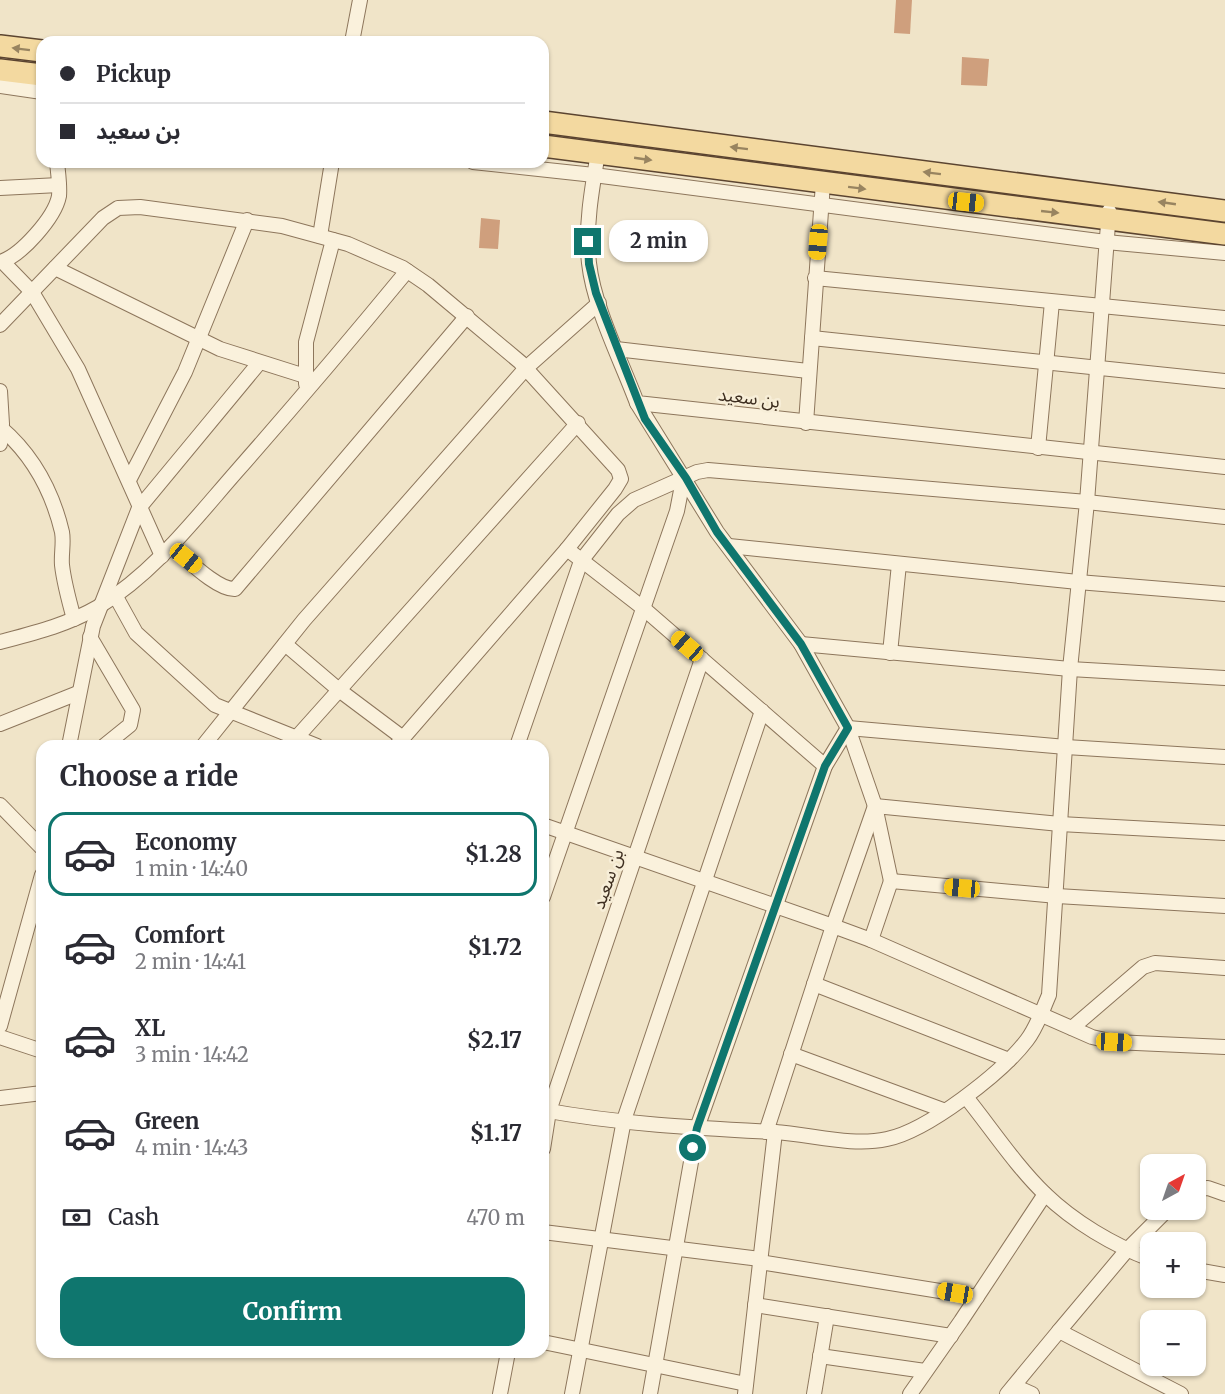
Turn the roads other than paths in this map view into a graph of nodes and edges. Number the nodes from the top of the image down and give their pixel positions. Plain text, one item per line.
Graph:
1 (360, 0) edge
2 (353, 36) edge
3 (0, 46) edge
4 (36, 50) edge
5 (0, 70) edge
6 (36, 74) edge
7 (0, 86) edge
8 (36, 91) edge
9 (549, 123) edge
10 (549, 147) edge
11 (598, 153) junction
12 (58, 168) edge
13 (332, 168) edge
14 (529, 168) edge
15 (594, 175) junction
16 (823, 183) junction
17 (59, 185) junction
18 (0, 188) edge
19 (1109, 194) junction
20 (821, 206) junction
21 (1225, 211) edge
22 (1108, 218) junction
23 (247, 220) junction
24 (1225, 234) edge
25 (327, 238) junction
26 (1106, 242) junction
27 (1225, 253) edge
28 (2, 262) edge
29 (55, 268) junction
30 (407, 271) junction
31 (815, 278) junction
32 (32, 292) junction
33 (1052, 302) junction
34 (599, 303) junction
35 (1103, 307) junction
36 (467, 316) junction
37 (1225, 318) edge
38 (0, 325) edge
39 (812, 338) junction
40 (199, 340) junction
41 (616, 349) junction
42 (1047, 362) junction
43 (259, 363) junction
44 (1096, 367) junction
45 (526, 368) junction
46 (808, 371) junction
47 (305, 376) junction
48 (1225, 381) edge
49 (0, 391) edge
50 (307, 392) junction
51 (637, 403) junction
52 (578, 423) junction
53 (806, 423) junction
54 (1, 428) edge
55 (0, 444) edge
56 (1038, 448) junction
57 (1090, 453) junction
58 (1225, 466) edge
59 (684, 479) junction
60 (129, 480) junction
61 (1087, 502) junction
62 (139, 508) junction
63 (1225, 517) edge
64 (729, 546) junction
65 (567, 549) junction
66 (166, 551) junction
67 (581, 561) junction
68 (899, 564) junction
69 (1078, 582) junction
70 (1225, 594) edge
71 (115, 595) junction
72 (99, 606) junction
73 (643, 608) junction
74 (74, 618) junction
75 (90, 637) junction
76 (0, 642) edge
77 (285, 644) junction
78 (801, 644) junction
79 (890, 652) junction
80 (702, 659) junction
81 (1070, 669) junction
82 (1225, 678) edge
83 (339, 690) junction
84 (78, 693) junction
85 (762, 711) junction
86 (230, 712) junction
87 (0, 724) edge
88 (848, 728) junction
89 (70, 740) edge
90 (111, 740) edge
91 (208, 740) edge
92 (289, 740) edge
93 (295, 740) edge
94 (397, 740) edge
95 (401, 740) edge
96 (519, 740) edge
97 (1065, 747) junction
98 (1225, 757) edge
99 (825, 766) junction
100 (0, 805) edge
101 (875, 806) junction
102 (1060, 824) junction
103 (549, 827) edge
104 (1225, 833) edge
105 (565, 834) junction
106 (36, 842) edge
107 (634, 859) junction
108 (549, 880) edge
109 (891, 881) junction
110 (704, 882) junction
111 (36, 896) edge
112 (1057, 896) junction
113 (1225, 906) edge
114 (773, 907) junction
115 (833, 926) junction
116 (871, 939) junction
117 (1225, 968) edge
118 (814, 984) junction
119 (1040, 1016) junction
120 (0, 1026) edge
121 (1072, 1028) junction
122 (0, 1037) edge
123 (1225, 1047) edge
124 (36, 1049) edge
125 (791, 1054) junction
126 (1009, 1060) junction
127 (36, 1094) edge
128 (966, 1097) junction
129 (0, 1098) edge
130 (549, 1101) edge
131 (549, 1110) edge
132 (944, 1110) junction
133 (624, 1120) junction
134 (697, 1128) junction
135 (770, 1132) junction
136 (1206, 1188) edge
137 (1045, 1194) junction
138 (1225, 1194) edge
139 (1157, 1220) edge
140 (549, 1233) edge
141 (602, 1240) junction
142 (675, 1248) junction
143 (1127, 1250) junction
144 (1140, 1255) edge
145 (760, 1261) junction
146 (1206, 1272) edge
147 (1225, 1275) edge
148 (977, 1297) junction
149 (754, 1305) junction
150 (827, 1316) junction
151 (1059, 1330) junction
152 (951, 1336) junction
153 (549, 1343) edge
154 (581, 1350) junction
155 (820, 1356) junction
156 (507, 1358) edge
157 (655, 1366) junction
158 (925, 1371) junction
159 (745, 1389) edge
160 (1011, 1390) edge
161 (500, 1394) edge
162 (572, 1394) edge
163 (650, 1394) edge
164 (814, 1394) edge
165 (910, 1394) edge
166 (1032, 1394) edge
167 (1181, 1394) edge

1 - 2 street
4 -> 3 main road
5 - 6 main road
7 - 8 street
19 -> 9 main road
10 - 11 main road
11 - 15 street
11 -> 16 main road
12 - 17 street
13 - 25 street
14 - 15 street
15 - 20 street
15 - 34 street
16 - 20 street, بن سعيد
16 -> 22 main road
17 - 18 street
17 - 28 street
21 -> 19 main road
19 - 22 street
20 - 26 street
20 - 31 street, بن سعيد
22 - 24 main road
22 - 26 street
23 - 25 street
23 - 29 street
23 - 40 street
25 - 30 street
25 - 47 street
26 - 27 street
26 - 35 street
28 - 32 street
29 - 32 street
29 - 40 street
30 - 36 street
30 - 50 street
31 - 33 street
31 - 39 street, بن سعيد
32 - 38 street
32 - 60 street
33 - 35 street
33 - 42 street
34 - 41 street
34 - 45 street
35 - 37 street
35 - 44 street
36 - 45 street
36 - 66 street
39 - 42 street
39 - 46 street, بن سعيد
40 - 43 street
40 - 60 street
41 - 46 street, بن سعيد
41 - 51 street
42 - 44 street
42 - 56 street
43 - 47 street
43 - 62 street
44 - 48 street
44 - 57 street
45 - 52 street
45 - 77 street
46 - 53 street, بن سعيد
47 - 50 street
49 - 54 street
50 - 66 street
51 - 53 street, بن سعيد
51 - 59 street
52 - 65 street
52 - 83 street
53 - 56 street
54 - 55 street
54 - 74 street
56 - 57 street
57 - 58 street
57 - 61 street
59 - 61 street
59 - 64 street
59 - 67 street
59 - 73 street
60 - 62 street
61 - 63 street
61 - 69 street
62 - 66 street
62 - 72 street
64 - 68 street
64 - 78 street
65 - 67 street
65 - 95 street
66 - 71 street
67 - 73 street
67 - 96 street
68 - 69 street
68 - 79 street
69 - 70 street
69 - 81 street
71 - 72 street
71 - 86 street
72 - 74 street
72 - 75 street
73 - 80 street
73 - 105 street
74 - 76 street
75 - 84 street
75 - 90 street
77 - 83 street
77 - 86 street
78 - 79 street
78 - 88 street
79 - 81 street
80 - 85 street
80 - 107 street, بن سعيد
81 - 82 street
81 - 97 street
83 - 93 street
83 - 94 street
84 - 87 street
84 - 89 street
85 - 99 street
85 - 110 street
86 - 91 street
86 - 92 street
88 - 97 street
88 - 99 street
88 - 101 street
97 - 98 street
97 - 102 street
99 - 114 street
100 - 106 street
101 - 102 street
101 - 109 street
101 - 115 street
102 - 104 street
102 - 112 street
103 - 105 street
105 - 107 street
105 - 108 street
107 - 110 street
107 - 130 street, بن سعيد
109 - 112 street
109 - 116 street
110 - 114 street
110 - 133 street
111 - 120 street
112 - 113 street
112 - 119 street
114 - 115 street
114 - 134 street
115 - 116 street
115 - 118 street
116 - 119 street
117 - 121 street
118 - 125 street
118 - 126 street
119 - 121 street
119 - 126 street
121 - 123 street
122 - 124 street
125 - 132 street
125 - 135 street
126 - 128 street
127 - 129 street
128 - 132 street
128 - 137 street
131 - 133 street
132 - 135 street
133 - 134 street
133 - 141 street
134 - 135 street
134 - 142 street
135 - 145 street
136 - 138 street
137 - 143 street
137 - 148 street
139 - 143 street
140 - 141 street
141 - 142 street
141 - 154 street
142 - 145 street
142 - 157 street
143 - 144 street
143 - 151 street
145 - 148 street
145 - 149 street
146 - 147 street
148 - 152 street
149 - 150 street
149 - 159 street
150 - 152 street
150 - 155 street
151 - 160 street
151 - 167 street
152 - 158 street
153 - 154 street
154 - 157 street
154 - 162 street
155 - 158 street
155 - 164 street
156 - 161 street
157 - 159 street
157 - 163 street
158 - 165 street
160 - 166 street

